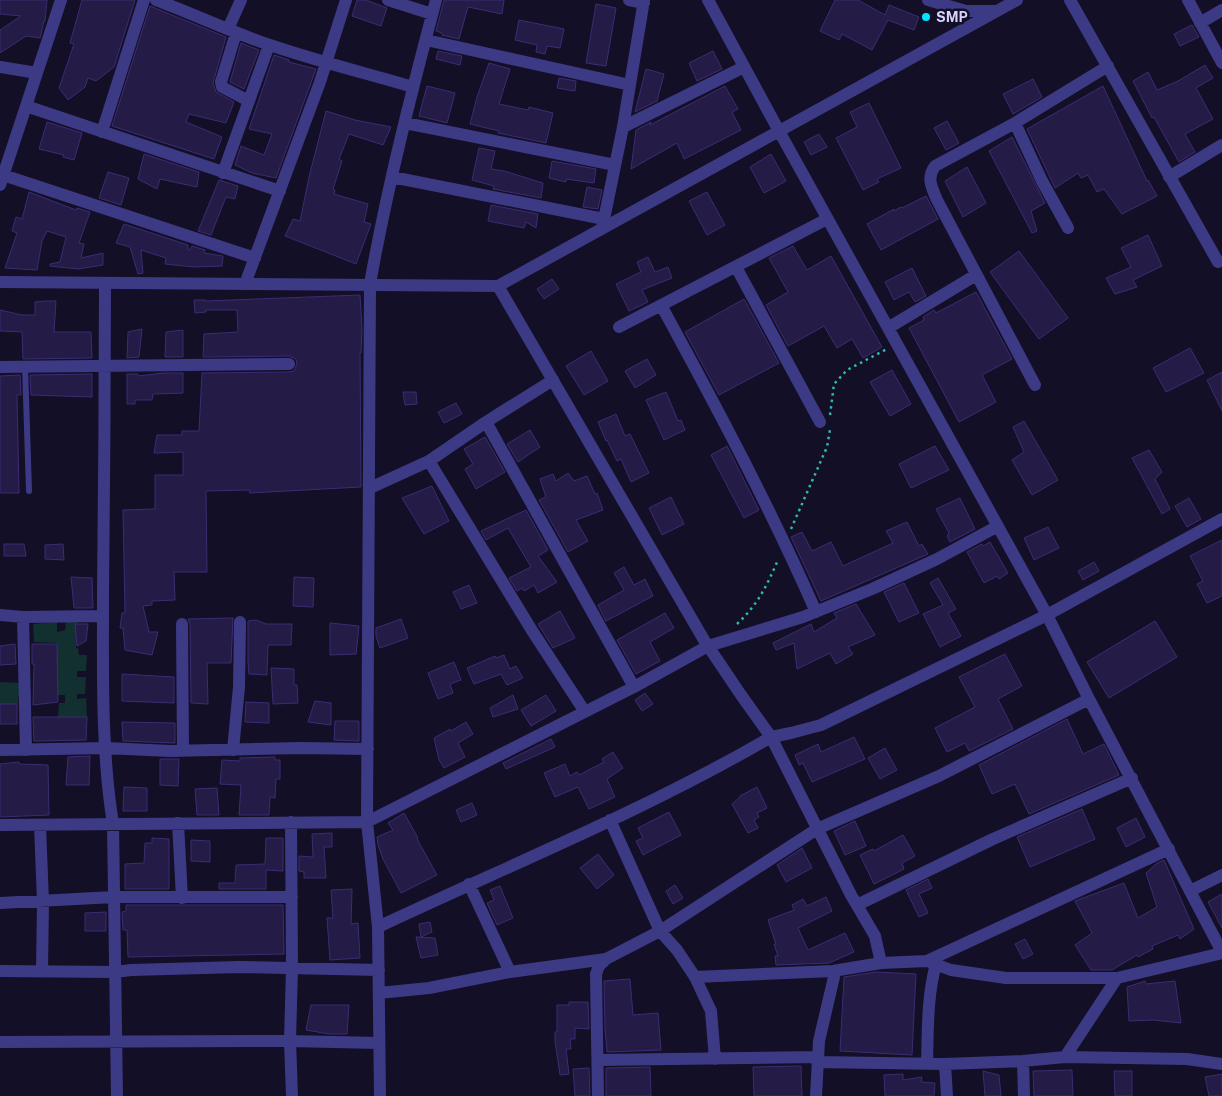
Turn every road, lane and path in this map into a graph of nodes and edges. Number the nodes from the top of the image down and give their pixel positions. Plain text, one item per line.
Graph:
1 (61, 0) edge
2 (144, 0) edge
3 (156, 0) edge
4 (241, 0) edge
5 (346, 0) edge
6 (388, 0) edge
7 (436, 0) edge
8 (629, 0) edge
9 (708, 0) edge
10 (1017, 0) edge
11 (1070, 0) edge
12 (1188, 0) edge
13 (934, 1) edge
14 (644, 2) edge
15 (1222, 10) edge
16 (998, 11) junction
17 (432, 14) junction
18 (1200, 23) junction
19 (232, 31) junction
20 (426, 40) junction
21 (269, 45) junction
22 (1222, 63) edge
23 (326, 64) junction
24 (1108, 66) junction
25 (0, 67) edge
26 (744, 67) junction
27 (37, 73) junction
28 (630, 85) junction
29 (413, 87) junction
30 (249, 101) junction
31 (26, 106) junction
32 (405, 123) junction
33 (1015, 123) junction
34 (623, 127) junction
35 (779, 131) junction
36 (102, 132) junction
37 (1222, 146) edge
38 (615, 165) junction
39 (223, 173) junction
40 (392, 176) junction
41 (1169, 177) junction
42 (2, 180) edge
43 (280, 192) junction
44 (827, 218) junction
45 (603, 224) junction
46 (1068, 228) dead end
47 (255, 258) junction
48 (1218, 262) dead end
49 (736, 267) junction
50 (976, 275) junction
51 (0, 282) edge
52 (105, 283) junction
53 (246, 284) junction
54 (370, 284) junction
55 (498, 286) junction
56 (661, 305) junction
57 (619, 327) dead end
58 (888, 328) junction
59 (897, 344) junction
60 (289, 364) dead end
61 (105, 365) junction
62 (25, 366) junction
63 (0, 367) edge
64 (553, 380) junction
65 (1036, 385) dead end
66 (486, 422) junction
67 (827, 422) junction
68 (429, 462) junction
69 (370, 488) junction
70 (29, 492) dead end
71 (1222, 519) edge
72 (998, 526) junction
73 (786, 543) junction
74 (816, 612) junction
75 (1047, 614) junction
76 (0, 615) edge
77 (103, 616) junction
78 (24, 617) junction
79 (240, 622) dead end
80 (182, 624) dead end
81 (731, 630) dead end
82 (708, 646) junction
83 (634, 687) junction
84 (1089, 699) junction
85 (585, 712) junction
86 (771, 737) junction
87 (106, 748) junction
88 (368, 749) junction
89 (0, 750) edge
90 (26, 750) junction
91 (233, 750) junction
92 (183, 751) junction
93 (1132, 778) junction
94 (610, 820) junction
95 (291, 822) junction
96 (367, 822) junction
97 (178, 823) junction
98 (40, 824) junction
99 (113, 824) junction
100 (0, 825) edge
101 (817, 829) junction
102 (1169, 849) junction
103 (1222, 875) edge
104 (469, 884) junction
105 (1190, 891) junction
106 (114, 897) junction
107 (292, 897) junction
108 (182, 898) junction
109 (43, 902) junction
110 (0, 903) edge
111 (857, 905) junction
112 (378, 927) junction
113 (660, 931) junction
114 (1222, 952) edge
115 (606, 959) junction
116 (931, 962) junction
117 (882, 963) junction
118 (292, 968) junction
119 (379, 970) junction
120 (833, 970) junction
121 (0, 971) edge
122 (42, 971) junction
123 (115, 972) junction
124 (510, 972) junction
125 (695, 977) junction
126 (1117, 978) junction
127 (379, 993) junction
128 (116, 1041) junction
129 (290, 1041) junction
130 (0, 1042) edge
131 (380, 1043) junction
132 (1065, 1057) junction
133 (715, 1059) junction
134 (598, 1060) junction
135 (818, 1060) junction
136 (1023, 1061) junction
137 (927, 1064) junction
138 (945, 1064) junction
139 (1222, 1064) edge
140 (117, 1096) edge
141 (292, 1096) edge
142 (380, 1096) edge
143 (598, 1096) edge
144 (816, 1096) edge
145 (947, 1096) edge
146 (1024, 1096) edge

1 - 27 street
2 - 36 street
3 - 19 street
4 - 19 street
5 - 23 street
6 - 17 street
7 - 17 street
8 - 14 street
9 - 26 street
10 - 16 street
11 - 24 street
12 - 18 street
13 - 16 street
14 - 28 street
15 - 18 street
16 - 35 street
17 - 20 street
18 - 22 street
19 - 21 street
19 - 30 street
20 - 28 street
20 - 29 street
21 - 23 street
21 - 30 street
23 - 29 street
23 - 43 street
24 - 33 street
24 - 41 street
25 - 27 street
26 - 34 street
26 - 35 street
27 - 31 street
28 - 34 street
29 - 32 street
30 - 39 street
31 - 36 street
31 - 42 street
32 - 38 street
32 - 40 street
33 - 46 street
33 - 50 street
34 - 38 street
35 - 44 street
35 - 45 street
36 - 39 street
37 - 41 street
38 - 45 street
39 - 43 street
40 - 45 street
40 - 54 street
41 - 48 street
42 - 47 street
43 - 47 street
44 - 49 street
44 - 58 street
45 - 55 street
47 - 53 street
49 - 56 street
49 - 67 street
50 - 58 street
50 - 65 street
51 - 52 street
52 - 53 street
52 - 61 street
53 - 54 street
54 - 55 street
54 - 69 street
55 - 64 street
56 - 57 street
56 - 73 street
58 - 59 street
59 - 67 path
59 - 72 street
60 - 61 street
61 - 62 street
61 - 77 street
62 - 63 street
62 - 70 lane
64 - 66 street
64 - 82 street
66 - 68 street
66 - 83 street
67 - 73 path
68 - 69 street
68 - 85 street
69 - 88 street
71 - 75 street
72 - 74 street
72 - 75 street
73 - 74 street
73 - 81 path
74 - 82 street
75 - 84 street
75 - 86 street
76 - 78 street
77 - 78 street
77 - 87 street
78 - 90 street
79 - 91 street
80 - 92 street
82 - 83 street
82 - 86 street
83 - 85 street
84 - 93 street
84 - 101 street
85 - 96 street
86 - 94 street
86 - 101 street
87 - 90 street
87 - 92 street
87 - 99 street
88 - 91 street
88 - 96 street
89 - 90 street
91 - 92 street
93 - 102 street
93 - 111 street
94 - 104 street
94 - 113 street
95 - 96 street
95 - 97 street
95 - 107 street
96 - 112 street
97 - 99 street
97 - 108 street
98 - 99 street
98 - 100 street
98 - 109 street
99 - 106 street
101 - 111 street
101 - 113 street
102 - 105 street
102 - 116 street
103 - 105 street
104 - 112 street
104 - 124 street
105 - 114 street
106 - 108 street
106 - 109 street
106 - 123 street
107 - 108 street
107 - 118 street
109 - 110 street
109 - 122 street
111 - 117 street
112 - 119 street
113 - 115 street
113 - 125 street
114 - 126 street
115 - 124 street
115 - 134 street
116 - 117 street
116 - 126 street
116 - 137 street
117 - 120 street
118 - 119 street
118 - 123 street
118 - 129 street
119 - 127 street
120 - 125 street
120 - 135 street
121 - 122 street
122 - 123 street
123 - 128 street
124 - 127 street
125 - 133 street
126 - 132 street
127 - 131 street
128 - 129 street
128 - 130 street
128 - 140 street
129 - 131 street
129 - 141 street
131 - 142 street
132 - 136 street
132 - 139 street
133 - 134 street
133 - 135 street
134 - 143 street
135 - 137 street
135 - 144 street
136 - 138 street
136 - 146 street
137 - 138 street
138 - 145 street

